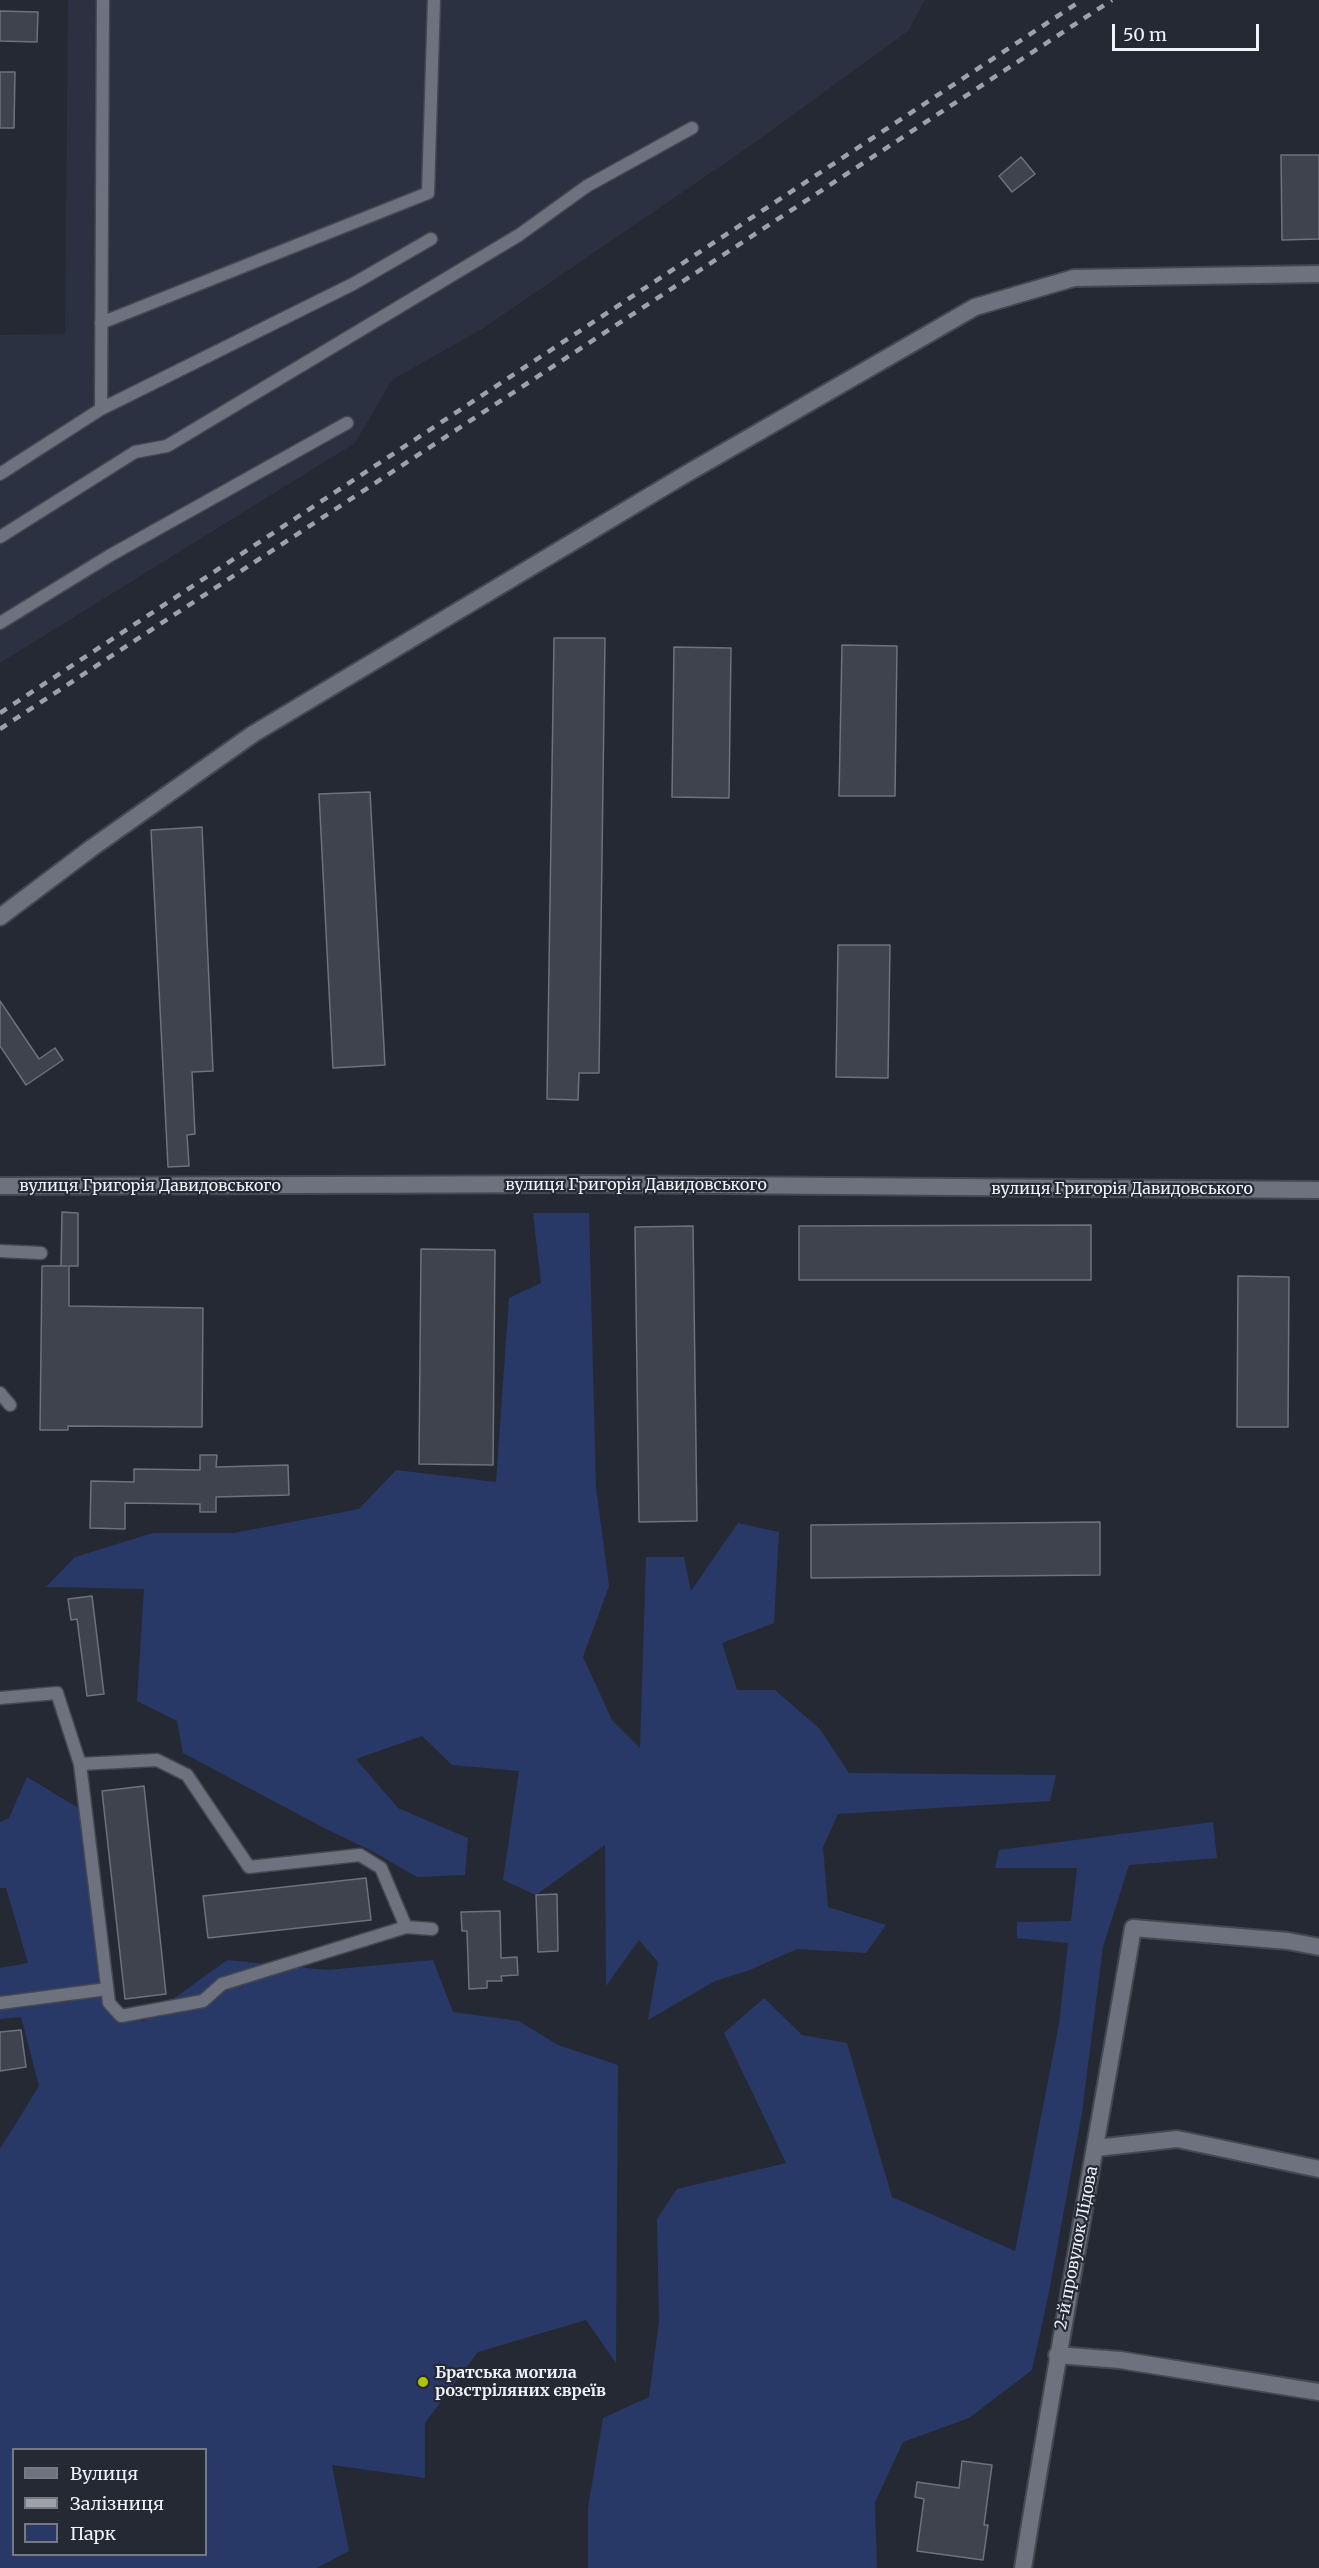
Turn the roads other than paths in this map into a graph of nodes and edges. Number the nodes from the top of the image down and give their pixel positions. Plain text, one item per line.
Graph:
1 (103, 0) edge
2 (434, 0) edge
3 (692, 128) dead end
4 (431, 239) dead end
5 (1319, 274) edge
6 (101, 323) junction
7 (100, 409) junction
8 (347, 423) dead end
9 (0, 474) edge
10 (0, 537) edge
11 (0, 623) edge
12 (0, 917) edge
13 (0, 1186) edge
14 (1319, 1190) edge
15 (0, 1251) edge
16 (40, 1253) dead end
17 (0, 1393) edge
18 (10, 1405) dead end
19 (0, 1698) edge
20 (80, 1764) junction
21 (406, 1927) junction
22 (432, 1929) dead end
23 (1319, 1947) edge
24 (107, 1989) junction
25 (0, 2003) edge
26 (1096, 2148) junction
27 (1319, 2169) edge
28 (1057, 2355) junction
29 (1319, 2392) edge
30 (1023, 2568) edge

1 - 6 lane
2 - 6 lane
3 - 10 lane
4 - 7 lane
5 - 12 street
6 - 7 lane
7 - 9 lane
8 - 11 lane
13 - 14 street, вулиця Григорія Давидовського
15 - 16 lane
17 - 18 lane
19 - 20 lane
20 - 21 lane
20 - 24 lane
21 - 22 lane
21 - 24 lane
23 - 26 street, 2-й провулок Лідова
24 - 25 lane
26 - 27 street
26 - 28 street, 2-й провулок Лідова
28 - 29 street
28 - 30 street, 2-й провулок Лідова

